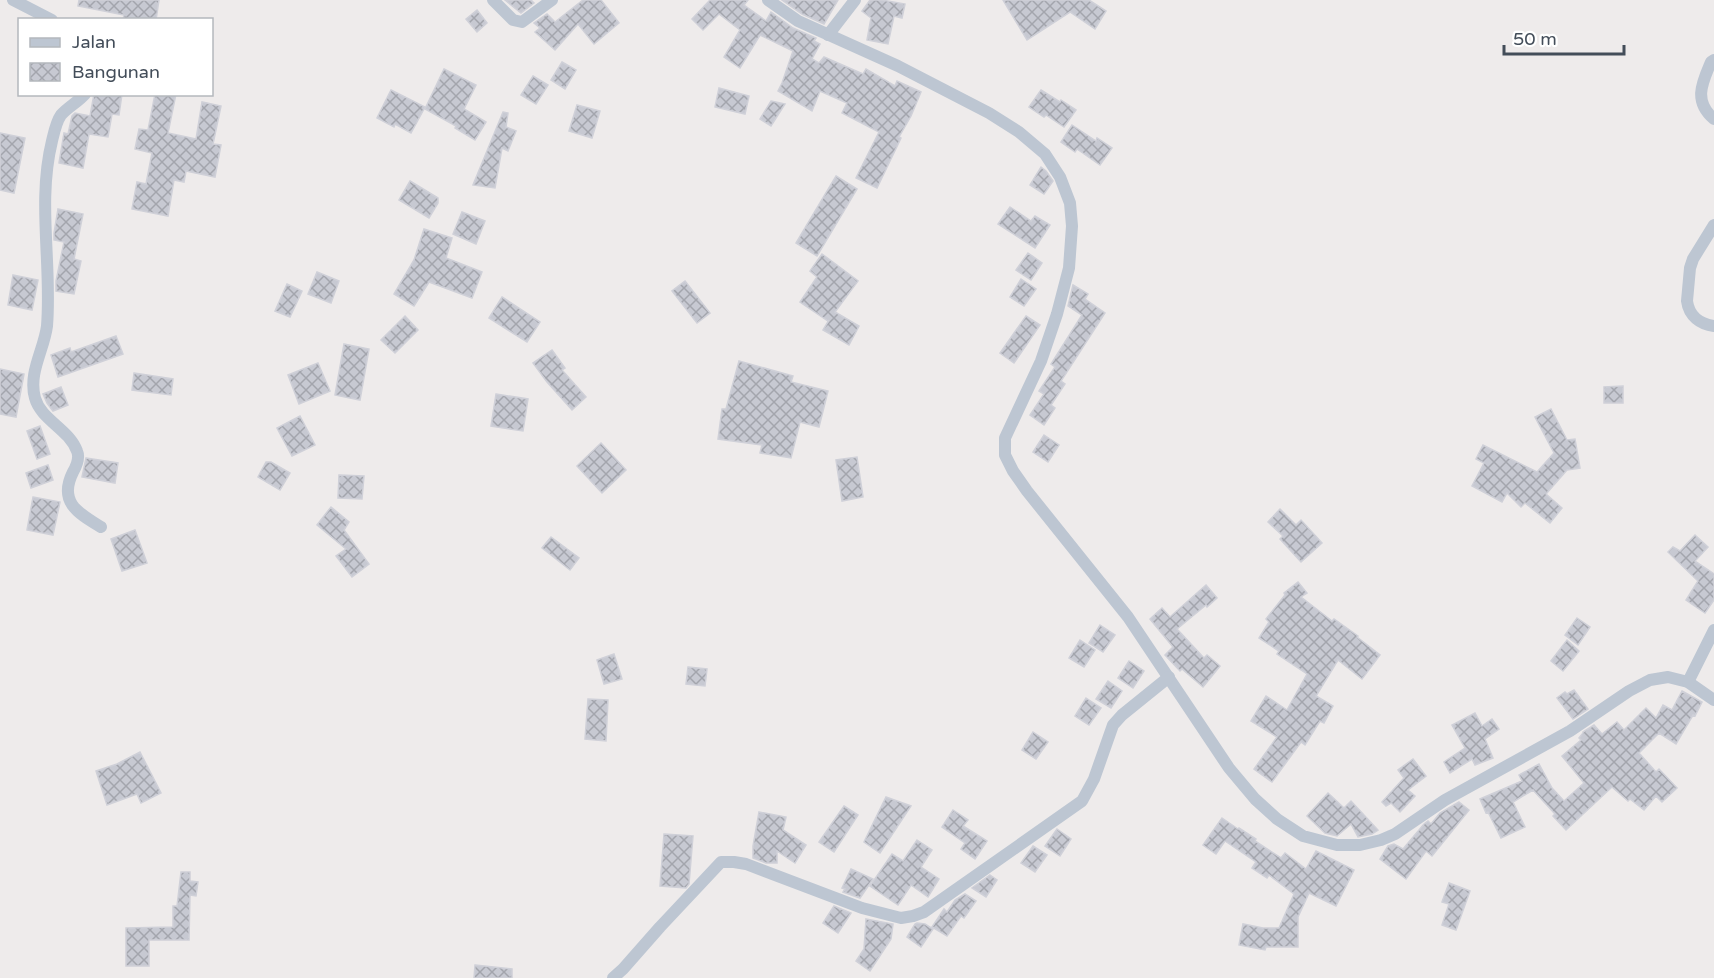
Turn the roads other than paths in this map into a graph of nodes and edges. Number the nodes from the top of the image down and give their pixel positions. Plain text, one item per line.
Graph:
1 (13, 0) edge
2 (493, 0) edge
3 (552, 0) edge
4 (768, 0) edge
5 (855, 0) edge
6 (48, 18) edge
7 (828, 35) junction
8 (1714, 60) edge
9 (83, 96) edge
10 (1714, 118) edge
11 (1714, 225) edge
12 (1714, 326) edge
13 (101, 527) dead end
14 (1714, 630) edge
15 (1168, 677) junction
16 (1688, 682) junction
17 (1714, 700) edge
18 (613, 978) edge

1 - 6 street
2 - 3 street
4 - 7 street
5 - 7 street
7 - 15 street
8 - 10 street
9 - 13 street
11 - 12 street
14 - 16 street
15 - 16 street
15 - 18 street
16 - 17 street

